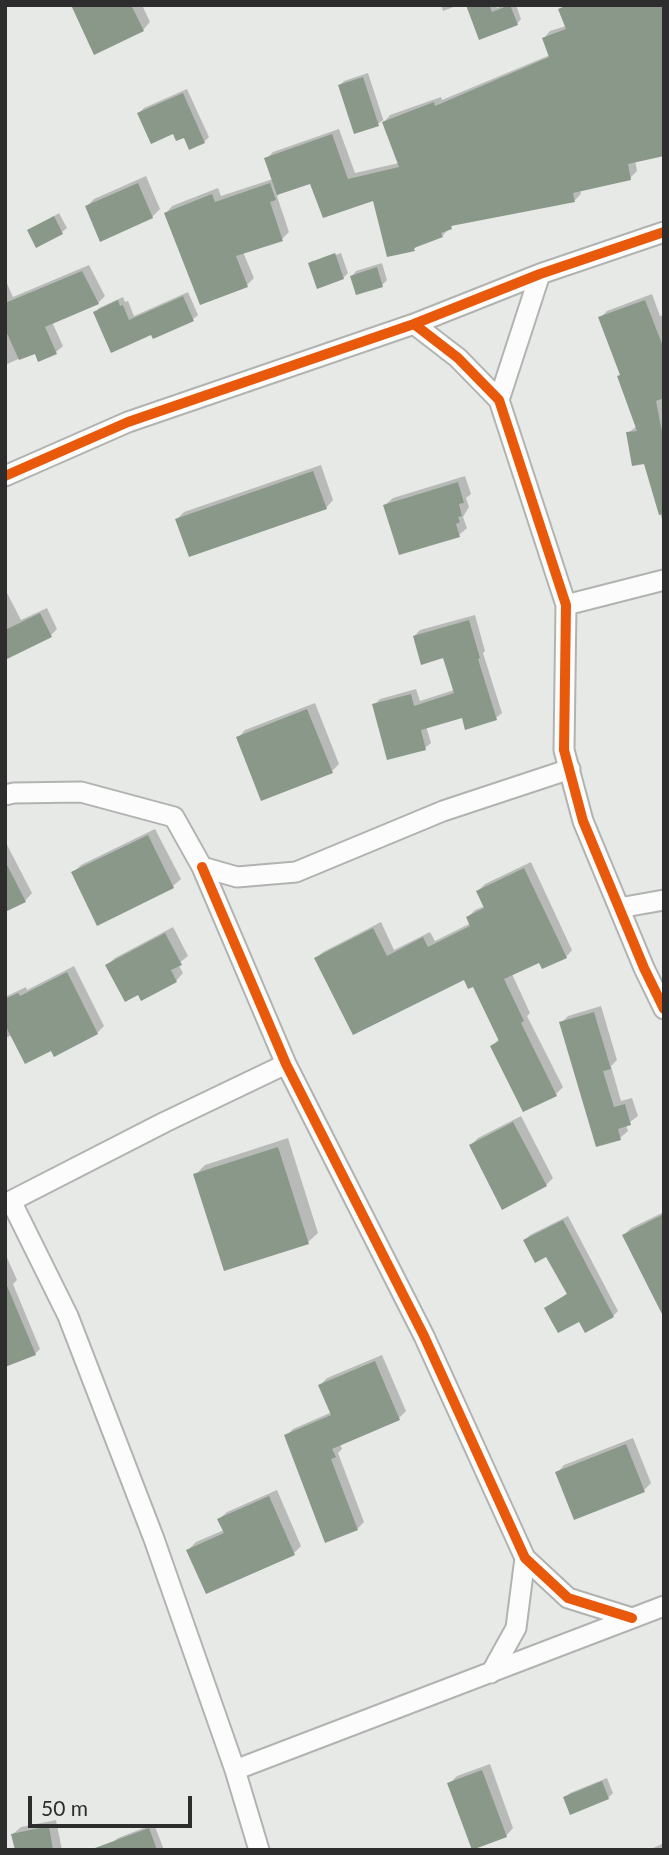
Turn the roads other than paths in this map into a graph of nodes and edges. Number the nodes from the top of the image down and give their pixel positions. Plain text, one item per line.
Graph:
1 (664, 232) edge
2 (540, 274) junction
3 (414, 324) junction
4 (499, 400) junction
5 (5, 476) edge
6 (664, 580) edge
7 (566, 605) junction
8 (570, 769) junction
9 (5, 796) edge
10 (202, 867) junction
11 (664, 900) edge
12 (619, 908) junction
13 (664, 1009) edge
14 (286, 1064) junction
15 (8, 1203) edge
16 (525, 1558) junction
17 (664, 1606) edge
18 (632, 1618) junction
19 (491, 1674) junction
20 (235, 1770) junction
21 (259, 1850) edge

1 - 2 street
2 - 3 street
2 - 4 street
3 - 4 street
3 - 5 street
4 - 7 street
6 - 7 street
7 - 8 street
8 - 10 street
8 - 12 street
9 - 10 street
10 - 14 street
11 - 12 street
12 - 13 street
14 - 15 street
14 - 16 street
15 - 20 street
16 - 18 street
16 - 19 street
17 - 18 street
18 - 19 street
19 - 20 street
20 - 21 street

